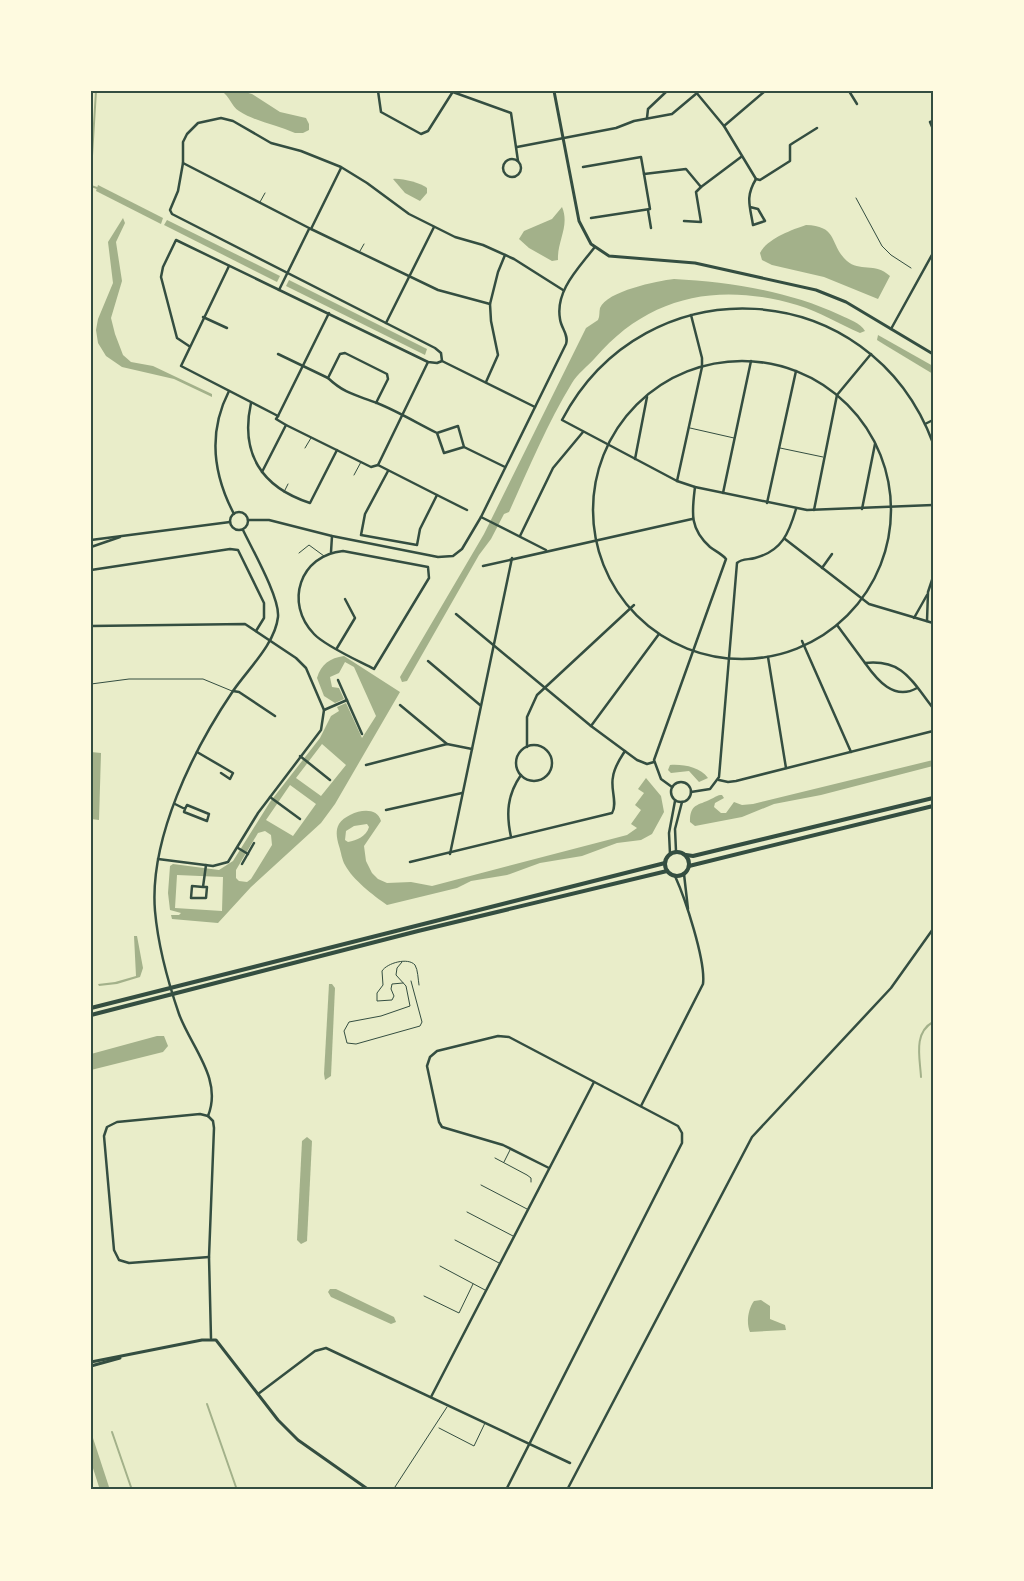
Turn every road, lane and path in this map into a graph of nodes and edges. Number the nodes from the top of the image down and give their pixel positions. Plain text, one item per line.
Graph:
1 (378, 91) edge
2 (554, 91) edge
3 (667, 91) edge
4 (765, 91) edge
5 (850, 91) edge
6 (451, 92) edge
7 (696, 92) edge
8 (857, 104) dead end
9 (647, 118) junction
10 (933, 121) edge
11 (724, 126) junction
12 (817, 128) dead end
13 (933, 129) edge
14 (564, 137) junction
15 (517, 147) junction
16 (741, 157) junction
17 (518, 161) junction
18 (182, 163) junction
19 (582, 167) dead end
20 (341, 168) junction
21 (644, 174) junction
22 (756, 179) junction
23 (701, 187) junction
24 (264, 193) dead end
25 (856, 198) dead end
26 (260, 202) junction
27 (750, 207) junction
28 (648, 210) junction
29 (591, 218) dead end
30 (684, 221) dead end
31 (434, 227) junction
32 (651, 228) dead end
33 (310, 229) junction
34 (364, 244) dead end
35 (594, 248) junction
36 (360, 251) junction
37 (933, 253) edge
38 (505, 254) junction
39 (931, 260) edge
40 (229, 266) junction
41 (911, 268) dead end
42 (288, 272) junction
43 (409, 276) junction
44 (279, 290) junction
45 (563, 290) junction
46 (490, 304) junction
47 (329, 313) junction
48 (691, 315) junction
49 (203, 317) junction
50 (386, 323) junction
51 (227, 328) dead end
52 (891, 329) junction
53 (189, 346) junction
54 (278, 354) dead end
55 (871, 354) junction
56 (933, 354) edge
57 (442, 361) junction
58 (428, 362) junction
59 (752, 362) junction
60 (303, 366) junction
61 (702, 367) junction
62 (796, 371) junction
63 (328, 378) junction
64 (486, 382) junction
65 (229, 391) junction
66 (648, 395) junction
67 (837, 395) junction
68 (251, 402) junction
69 (376, 403) junction
70 (535, 407) junction
71 (402, 415) junction
72 (278, 416) junction
73 (933, 420) edge
74 (286, 424) junction
75 (925, 424) junction
76 (689, 428) junction
77 (583, 432) junction
78 (437, 433) junction
79 (311, 437) junction
80 (734, 438) junction
81 (876, 443) junction
82 (933, 443) edge
83 (608, 445) junction
84 (464, 447) junction
85 (305, 448) dead end
86 (779, 448) junction
87 (337, 450) junction
88 (825, 458) junction
89 (635, 459) junction
90 (361, 462) junction
91 (378, 465) junction
92 (505, 467) junction
93 (388, 471) junction
94 (262, 472) junction
95 (354, 475) dead end
96 (677, 481) junction
97 (288, 484) dead end
98 (695, 487) junction
99 (284, 492) junction
100 (722, 493) junction
101 (437, 495) junction
102 (767, 502) junction
103 (933, 505) edge
104 (892, 507) junction
105 (796, 509) junction
106 (862, 509) junction
107 (466, 510) dead end
108 (814, 510) junction
109 (234, 514) junction
110 (481, 517) junction
111 (692, 519) junction
112 (248, 520) junction
113 (230, 522) junction
114 (243, 530) junction
115 (332, 536) junction
116 (520, 536) junction
117 (122, 537) junction
118 (785, 539) junction
119 (91, 540) edge
120 (596, 540) junction
121 (91, 547) edge
122 (547, 550) junction
123 (331, 552) junction
124 (299, 553) dead end
125 (832, 554) dead end
126 (324, 556) junction
127 (512, 558) junction
128 (483, 566) dead end
129 (822, 568) junction
130 (91, 570) edge
131 (933, 576) edge
132 (928, 592) junction
133 (346, 599) dead end
134 (862, 600) junction
135 (634, 605) dead end
136 (630, 609) junction
137 (456, 614) dead end
138 (914, 618) junction
139 (927, 622) junction
140 (933, 623) edge
141 (837, 625) junction
142 (91, 626) edge
143 (256, 631) junction
144 (659, 634) junction
145 (269, 640) junction
146 (802, 641) dead end
147 (493, 646) junction
148 (804, 646) junction
149 (337, 648) junction
150 (693, 651) junction
151 (768, 657) junction
152 (729, 658) junction
153 (428, 661) dead end
154 (865, 663) junction
155 (338, 680) dead end
156 (91, 684) edge
157 (544, 685) junction
158 (918, 688) junction
159 (233, 691) junction
160 (347, 700) junction
161 (400, 705) dead end
162 (480, 705) junction
163 (933, 708) edge
164 (324, 710) junction
165 (275, 716) dead end
166 (591, 726) junction
167 (933, 731) edge
168 (362, 734) dead end
169 (447, 744) junction
170 (527, 747) junction
171 (472, 750) junction
172 (625, 751) junction
173 (197, 752) junction
174 (851, 752) junction
175 (300, 756) junction
176 (654, 762) junction
177 (366, 765) dead end
178 (786, 768) junction
179 (220, 774) dead end
180 (521, 775) junction
181 (330, 780) dead end
182 (719, 780) junction
183 (672, 787) junction
184 (691, 792) junction
185 (462, 793) junction
186 (270, 797) junction
187 (933, 798) edge
188 (676, 800) junction
189 (682, 802) junction
190 (175, 804) junction
191 (933, 806) edge
192 (185, 809) junction
193 (386, 810) dead end
194 (300, 819) dead end
195 (511, 837) junction
196 (254, 844) dead end
197 (238, 848) junction
198 (676, 852) junction
199 (248, 854) junction
200 (450, 854) junction
201 (670, 854) junction
202 (686, 855) junction
203 (158, 859) junction
204 (410, 862) dead end
205 (665, 863) junction
206 (242, 864) dead end
207 (206, 865) junction
208 (689, 866) junction
209 (667, 871) junction
210 (684, 874) junction
211 (675, 876) junction
212 (203, 887) junction
213 (688, 913) junction
214 (933, 929) edge
215 (402, 962) junction
216 (411, 981) dead end
217 (404, 983) junction
218 (419, 985) dead end
219 (91, 1008) edge
220 (91, 1015) edge
221 (594, 1082) junction
222 (641, 1106) junction
223 (208, 1116) junction
224 (511, 1148) junction
225 (495, 1158) dead end
226 (503, 1163) junction
227 (549, 1168) junction
228 (531, 1182) dead end
229 (481, 1185) dead end
230 (528, 1209) junction
231 (466, 1212) dead end
232 (513, 1236) junction
233 (454, 1240) dead end
234 (209, 1257) junction
235 (500, 1263) junction
236 (440, 1266) dead end
237 (473, 1284) junction
238 (486, 1290) junction
239 (424, 1296) dead end
240 (211, 1338) junction
241 (129, 1355) junction
242 (91, 1362) edge
243 (91, 1366) edge
244 (258, 1394) junction
245 (431, 1396) junction
246 (448, 1405) junction
247 (485, 1423) junction
248 (439, 1428) dead end
249 (528, 1443) junction
250 (570, 1464) dead end
251 (369, 1490) edge
252 (393, 1490) edge
253 (506, 1490) edge
254 (567, 1490) edge

1 - 6 street
2 - 14 street
3 - 9 street
4 - 11 street
5 - 8 street
6 - 15 street
7 - 9 street
7 - 11 street
9 - 14 street
10 - 13 street
11 - 16 street
12 - 22 street
14 - 15 street
14 - 35 street
15 - 17 street
16 - 22 street
16 - 23 street
17 - 17 street
18 - 20 street
18 - 26 street
18 - 42 street
19 - 21 street
20 - 31 street
20 - 33 street
21 - 23 street
21 - 28 street
22 - 27 street
23 - 30 street
24 - 26 lane
25 - 41 lane
26 - 33 street
27 - 27 street
28 - 29 street
28 - 32 street
31 - 38 street
31 - 43 street
33 - 36 street
33 - 42 street
34 - 36 lane
35 - 45 street
35 - 52 street
36 - 43 street
37 - 39 street
38 - 45 street
38 - 46 street
39 - 52 street
40 - 44 street
40 - 49 street
40 - 53 street
42 - 44 street
42 - 50 street
43 - 46 street
43 - 50 street
44 - 47 street
45 - 70 street
46 - 64 street
47 - 58 street
47 - 60 street
48 - 55 street
48 - 61 street
48 - 77 street
49 - 51 street
49 - 53 street
50 - 57 street
52 - 56 street
53 - 65 street
54 - 60 street
55 - 67 street
55 - 75 street
57 - 58 street
57 - 64 street
58 - 71 street
59 - 61 street
59 - 62 street
59 - 80 street
60 - 63 street
60 - 72 street
61 - 66 street
61 - 76 street
62 - 67 street
62 - 86 street
63 - 69 street
63 - 69 street
64 - 70 street
65 - 68 street
65 - 109 street
66 - 83 street
66 - 89 street
67 - 81 street
67 - 88 street
68 - 72 street
68 - 94 street
69 - 71 street
70 - 92 street
71 - 78 street
71 - 91 street
72 - 74 street
73 - 75 street
74 - 79 street
74 - 94 street
75 - 82 street
76 - 80 lane
76 - 96 street
77 - 83 street
77 - 116 street
78 - 84 street
78 - 84 street
79 - 85 lane
79 - 87 street
80 - 100 street
81 - 104 street
81 - 106 street
83 - 89 street
83 - 120 street
84 - 92 street
86 - 88 lane
86 - 102 street
87 - 90 street
87 - 99 street
88 - 108 street
89 - 96 street
90 - 91 street
90 - 95 lane
91 - 93 street
92 - 110 street
93 - 101 street
93 - 101 street
94 - 99 street
96 - 98 street
97 - 99 lane
98 - 100 street
98 - 111 street
100 - 102 street
101 - 107 street
102 - 105 street
103 - 104 street
104 - 106 street
104 - 134 street
105 - 108 street
105 - 118 street
106 - 108 street
109 - 112 street
109 - 113 street
110 - 115 street
110 - 116 street
111 - 120 street
111 - 150 street
112 - 114 street
112 - 115 street
113 - 114 street
113 - 117 street
114 - 145 street
115 - 123 street
116 - 122 street
117 - 119 street
117 - 121 street
118 - 129 street
118 - 152 street
120 - 122 street
120 - 136 street
122 - 127 street
123 - 126 street
123 - 149 street
124 - 126 lane
125 - 129 street
126 - 149 street
127 - 128 street
127 - 147 street
129 - 134 street
130 - 143 street
131 - 132 street
132 - 138 street
132 - 139 street
133 - 149 street
134 - 138 street
134 - 141 street
135 - 136 street
136 - 144 street
136 - 157 street
137 - 147 street
138 - 139 street
139 - 140 street
141 - 148 street
141 - 154 street
142 - 143 street
143 - 145 street
144 - 150 street
144 - 166 street
145 - 159 street
145 - 164 street
146 - 148 street
147 - 157 street
147 - 162 street
148 - 151 street
148 - 174 street
150 - 152 street
150 - 176 street
151 - 152 street
151 - 178 street
152 - 182 street
153 - 162 street
154 - 158 street
154 - 158 street
155 - 160 street
156 - 159 lane
157 - 166 street
157 - 170 street
158 - 163 street
159 - 165 street
159 - 173 street
160 - 164 street
160 - 168 street
161 - 169 street
162 - 171 street
164 - 175 street
166 - 172 street
167 - 174 street
169 - 171 street
169 - 177 street
170 - 180 street
170 - 180 street
171 - 185 street
172 - 176 street
172 - 195 street
173 - 179 street
173 - 190 street
174 - 178 street
175 - 181 street
175 - 186 street
176 - 183 street
178 - 182 street
180 - 195 street
182 - 184 street
183 - 184 street
183 - 188 street
184 - 189 street
185 - 193 street
185 - 200 street
186 - 194 street
186 - 197 street
187 - 202 main road
188 - 189 street
188 - 201 street
189 - 198 street
190 - 192 street
190 - 203 street
191 - 208 main road
192 - 192 street
195 - 200 street
196 - 199 street
197 - 199 street
197 - 207 street
198 - 201 main road
198 - 202 main road
199 - 206 street
200 - 204 street
201 - 205 main road
202 - 208 main road
203 - 207 street
203 - 223 street
205 - 209 main road
205 - 219 main road
207 - 212 street
208 - 210 main road
209 - 211 main road
209 - 220 main road
210 - 211 main road
210 - 213 street
211 - 213 street
212 - 212 street
213 - 222 street
214 - 254 street
215 - 217 lane
215 - 217 lane
215 - 218 lane
216 - 217 lane
221 - 222 street
221 - 224 street
221 - 227 street
222 - 249 street
223 - 234 street
223 - 234 street
224 - 226 lane
224 - 227 street
225 - 226 lane
226 - 228 lane
227 - 230 street
229 - 230 lane
230 - 232 street
231 - 232 lane
232 - 235 street
233 - 235 lane
234 - 240 street
235 - 238 street
236 - 237 lane
237 - 238 lane
237 - 239 lane
238 - 245 street
240 - 241 street
240 - 244 street
241 - 242 street
241 - 243 street
244 - 245 street
244 - 251 street
245 - 246 street
246 - 247 street
246 - 252 lane
247 - 248 lane
247 - 249 street
249 - 250 street
249 - 253 street

